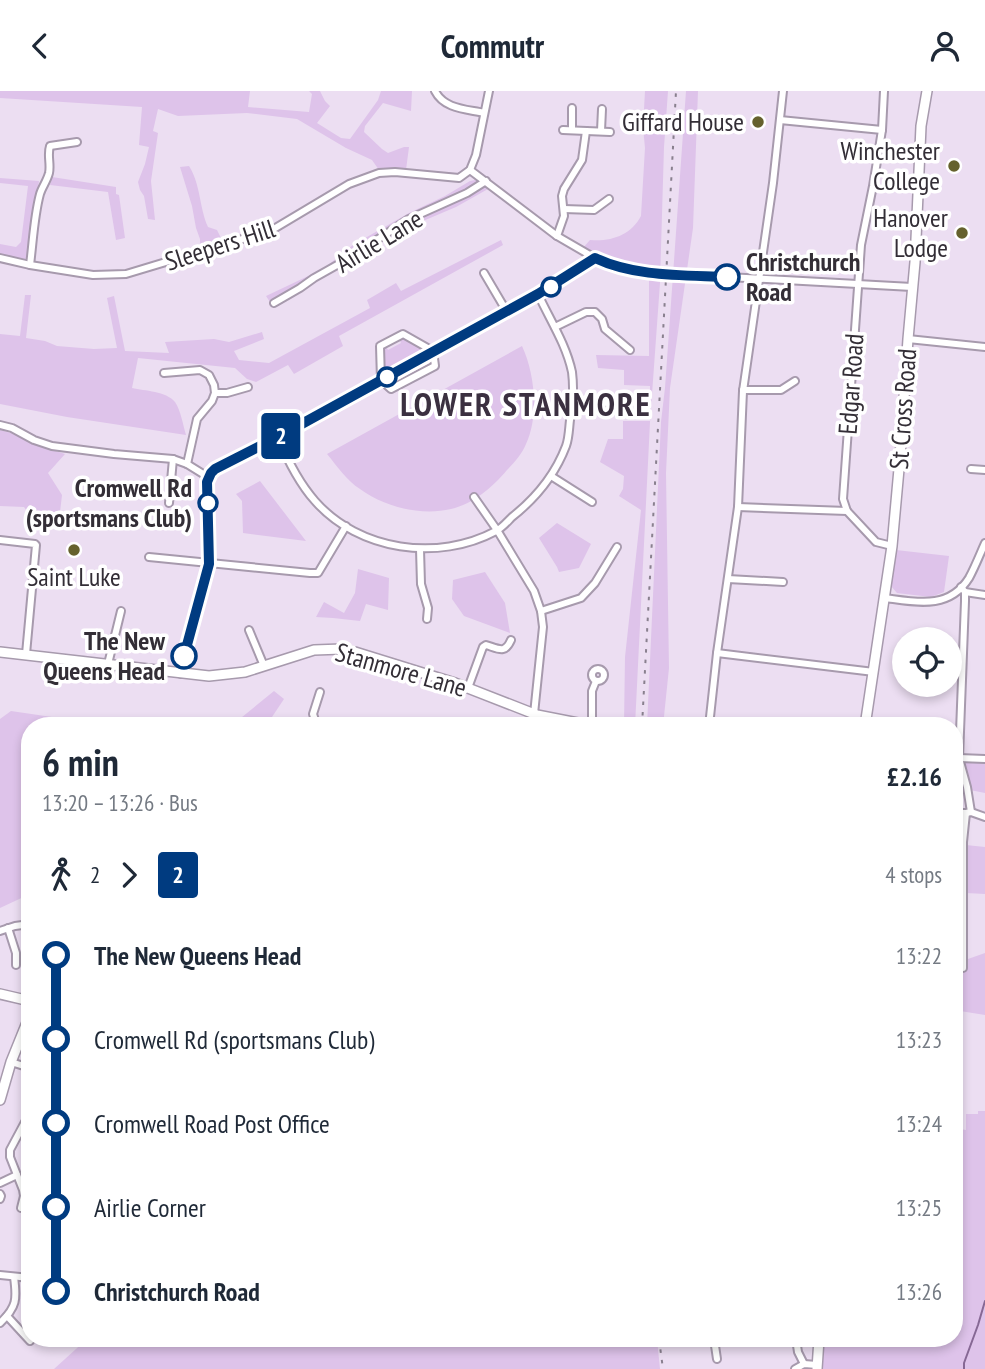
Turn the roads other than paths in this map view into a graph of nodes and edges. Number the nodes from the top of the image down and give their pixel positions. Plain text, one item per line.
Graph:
1 (435, 91) edge
2 (489, 91) edge
3 (783, 91) edge
4 (884, 91) edge
5 (927, 91) edge
6 (572, 108) dead end
7 (602, 109) dead end
8 (484, 113) junction
9 (780, 120) junction
10 (563, 130) dead end
11 (572, 130) junction
12 (882, 130) junction
13 (586, 131) junction
14 (601, 131) junction
15 (610, 132) dead end
16 (77, 142) dead end
17 (470, 170) junction
18 (486, 181) junction
19 (609, 199) dead end
20 (564, 209) junction
21 (557, 236) junction
22 (0, 258) edge
23 (595, 258) junction
24 (30, 265) junction
25 (484, 273) dead end
26 (655, 273) tunnel mouth
27 (674, 274) tunnel mouth
28 (759, 278) junction
29 (858, 284) junction
30 (912, 286) junction
31 (538, 294) junction
32 (274, 303) dead end
33 (507, 311) junction
34 (555, 327) junction
35 (908, 339) junction
36 (985, 347) edge
37 (629, 350) dead end
38 (433, 351) junction
39 (164, 373) dead end
40 (382, 380) junction
41 (795, 381) dead end
42 (248, 387) dead end
43 (743, 390) junction
44 (215, 393) junction
45 (573, 402) junction
46 (617, 403) dead end
47 (0, 425) edge
48 (278, 437) junction
49 (173, 459) junction
50 (187, 464) junction
51 (971, 469) dead end
52 (985, 470) edge
53 (551, 476) junction
54 (208, 477) junction
55 (474, 497) dead end
56 (592, 502) dead end
57 (169, 503) dead end
58 (738, 507) junction
59 (846, 511) junction
60 (346, 526) junction
61 (497, 530) junction
62 (0, 540) edge
63 (985, 543) edge
64 (892, 546) junction
65 (617, 547) dead end
66 (421, 549) junction
67 (149, 557) dead end
68 (976, 563) junction
69 (209, 564) junction
70 (985, 564) edge
71 (728, 579) junction
72 (783, 582) dead end
73 (963, 589) junction
74 (985, 595) edge
75 (885, 598) junction
76 (121, 611) dead end
77 (541, 611) junction
78 (427, 618) dead end
79 (249, 630) dead end
80 (511, 640) dead end
81 (0, 652) edge
82 (717, 653) junction
83 (26, 654) junction
84 (108, 664) junction
85 (264, 666) junction
86 (874, 672) junction
87 (181, 674) junction
88 (596, 681) dead end
89 (468, 688) junction
90 (320, 692) dead end
91 (305, 711) dead end
92 (313, 714) junction
93 (534, 714) junction
94 (314, 717) edge
95 (548, 717) edge
96 (592, 717) edge
97 (710, 717) edge
98 (866, 717) edge
99 (960, 717) edge
100 (963, 758) edge
101 (985, 759) edge
102 (963, 772) edge
103 (963, 813) edge
104 (968, 813) junction
105 (985, 817) edge
106 (21, 926) edge
107 (8, 928) junction
108 (0, 931) edge
109 (16, 965) dead end
110 (963, 968) dead end
111 (0, 994) edge
112 (21, 999) edge
113 (21, 1037) edge
114 (11, 1062) junction
115 (21, 1065) edge
116 (0, 1100) edge
117 (21, 1129) edge
118 (17, 1175) junction
119 (0, 1183) edge
120 (21, 1187) edge
121 (0, 1193) edge
122 (0, 1199) edge
123 (0, 1275) edge
124 (14, 1277) junction
125 (21, 1277) edge
126 (7, 1316) junction
127 (0, 1323) edge
128 (21, 1332) edge
129 (715, 1347) edge
130 (797, 1347) edge
131 (818, 1347) edge
132 (717, 1359) dead end
133 (804, 1364) junction
134 (817, 1367) edge
135 (795, 1369) edge

1 - 8 street
2 - 8 street
3 - 9 street
4 - 12 street, Edgar Road
5 - 30 street, St Cross Road
6 - 11 street
7 - 14 street
8 - 17 street
9 - 12 street
9 - 28 street
10 - 11 street
11 - 13 street
12 - 29 street, Edgar Road
13 - 14 street
13 - 20 street
14 - 15 street
16 - 24 street
17 - 18 street
17 - 24 street, Sleepers Hill
18 - 21 street
18 - 32 street, Airlie Lane
19 - 20 street
20 - 21 street
21 - 23 street
22 - 24 street, Sleepers Hill
23 - 26 street
23 - 31 street
25 - 33 street
27 - 28 street
28 - 29 street
28 - 43 street
29 - 30 street
29 - 59 street, Edgar Road
30 - 35 street, St Cross Road
31 - 33 street
31 - 34 street
33 - 38 street
34 - 37 street
34 - 45 street
35 - 36 street
35 - 64 street, St Cross Road
38 - 40 street
38 - 40 street
38 - 40 street
39 - 44 street
40 - 48 street
41 - 43 street
42 - 44 street
43 - 58 street
44 - 50 street
45 - 46 street
45 - 53 street
47 - 49 street
48 - 54 street
48 - 60 street
49 - 50 street
49 - 57 street
50 - 54 street
51 - 52 street
53 - 56 street
53 - 61 street
54 - 69 street
55 - 61 street
58 - 59 street
58 - 71 street
59 - 64 street
60 - 66 street
60 - 69 street
61 - 66 street
61 - 77 street
62 - 83 street
63 - 68 street
64 - 75 street, St Cross Road
65 - 77 street
66 - 78 street
67 - 69 street
68 - 70 street
68 - 73 street
69 - 87 street
71 - 72 street
71 - 82 street
73 - 74 street
73 - 75 street
73 - 99 street
75 - 86 street, St Cross Road
76 - 84 street
77 - 93 street
79 - 85 street
80 - 89 street
81 - 83 street, Stanmore Lane
82 - 86 street
82 - 97 street
83 - 84 street, Stanmore Lane
84 - 87 street, Stanmore Lane
85 - 87 street, Stanmore Lane
85 - 89 street, Stanmore Lane
86 - 98 street, St Cross Road
88 - 96 street
89 - 93 street, Stanmore Lane
90 - 92 street
91 - 92 street
92 - 94 street
93 - 95 street, Stanmore Lane
100 - 101 street
102 - 104 street
103 - 104 street
104 - 105 street
104 - 110 street
106 - 107 street
107 - 108 street
107 - 109 street
111 - 112 street
113 - 114 street
114 - 115 street
114 - 116 street
117 - 118 street
118 - 119 street
118 - 120 street
121 - 122 street
123 - 124 street
124 - 125 street
124 - 126 street
126 - 127 street
126 - 128 street
129 - 132 street
130 - 133 street
131 - 134 street
133 - 134 street
133 - 135 street

